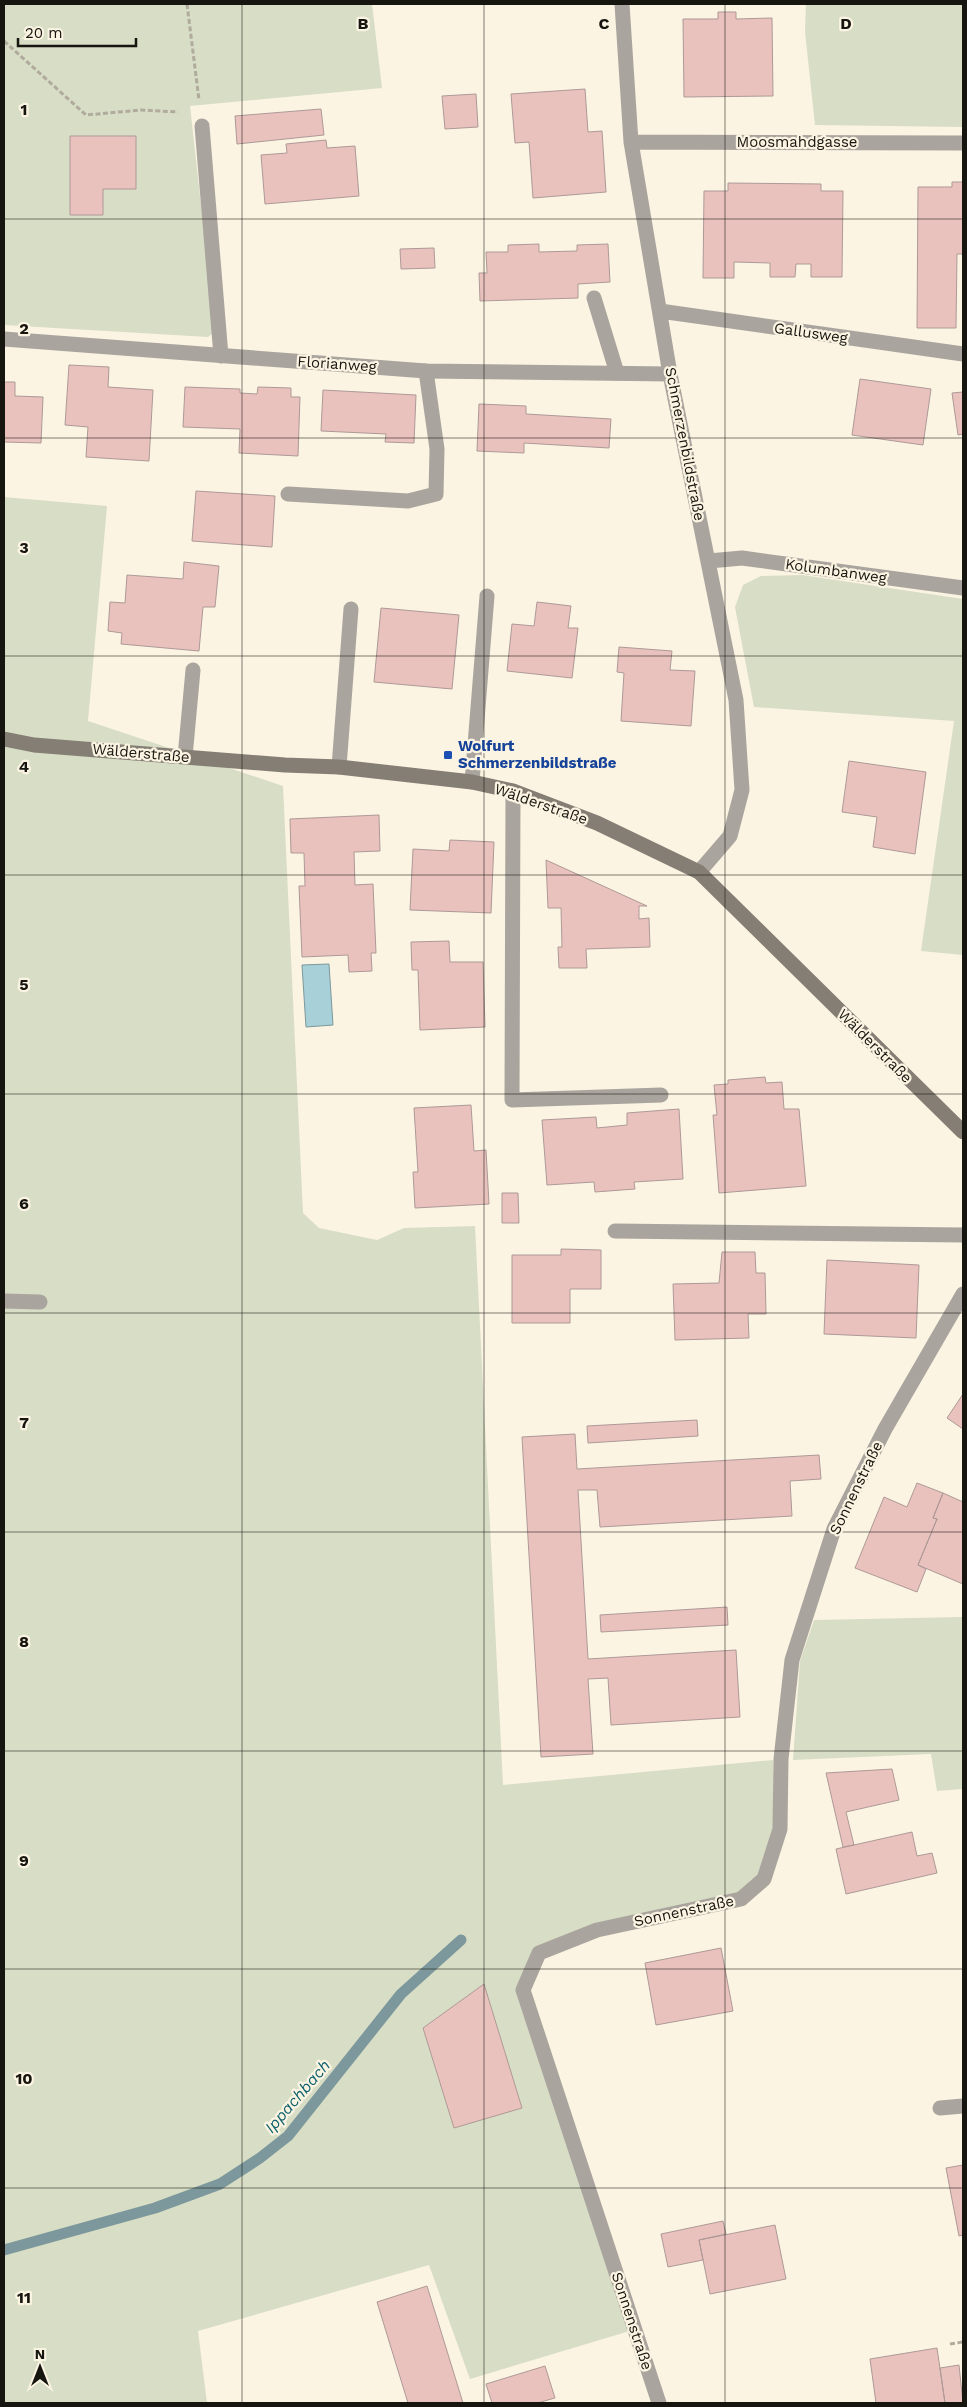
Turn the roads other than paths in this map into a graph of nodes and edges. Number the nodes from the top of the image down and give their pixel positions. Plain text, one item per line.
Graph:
1 (622, 4) edge
2 (202, 126) road end
3 (631, 142) junction
4 (963, 143) edge
5 (594, 298) dead end
6 (660, 312) junction
7 (4, 339) edge
8 (963, 354) edge
9 (221, 356) junction
10 (426, 371) junction
11 (617, 373) junction
12 (670, 374) junction
13 (288, 494) dead end
14 (709, 561) junction
15 (963, 588) edge
16 (487, 596) dead end
17 (351, 609) dead end
18 (193, 670) dead end
19 (4, 739) edge
20 (185, 757) junction
21 (339, 767) junction
22 (472, 782) junction
23 (513, 791) junction
24 (699, 872) junction
25 (660, 1095) dead end
26 (963, 1132) edge
27 (615, 1231) dead end
28 (963, 1235) edge
29 (963, 1294) edge
30 (4, 1301) edge
31 (40, 1302) dead end
32 (963, 2106) edge
33 (940, 2108) dead end
34 (658, 2403) edge

1 - 3 street, Schmerzenbildstraße
2 - 9 street
3 - 4 street, Moosmahdgasse
3 - 6 street, Schmerzenbildstraße
5 - 11 street
6 - 8 street, Gallusweg
6 - 12 street, Schmerzenbildstraße
7 - 9 street, Florianweg
9 - 10 street, Florianweg
10 - 11 street, Florianweg
10 - 13 street
11 - 12 street, Florianweg
12 - 14 street, Schmerzenbildstraße
14 - 15 street, Kolumbanweg
14 - 24 street, Schmerzenbildstraße
16 - 22 street
17 - 21 street
18 - 20 street
19 - 20 main road, Wälderstraße
20 - 21 main road, Wälderstraße
21 - 22 main road, Wälderstraße
22 - 23 main road, Wälderstraße
23 - 24 main road, Wälderstraße
23 - 25 street
24 - 26 main road, Wälderstraße
27 - 28 street
29 - 34 street, Sonnenstraße
30 - 31 street
32 - 33 street

